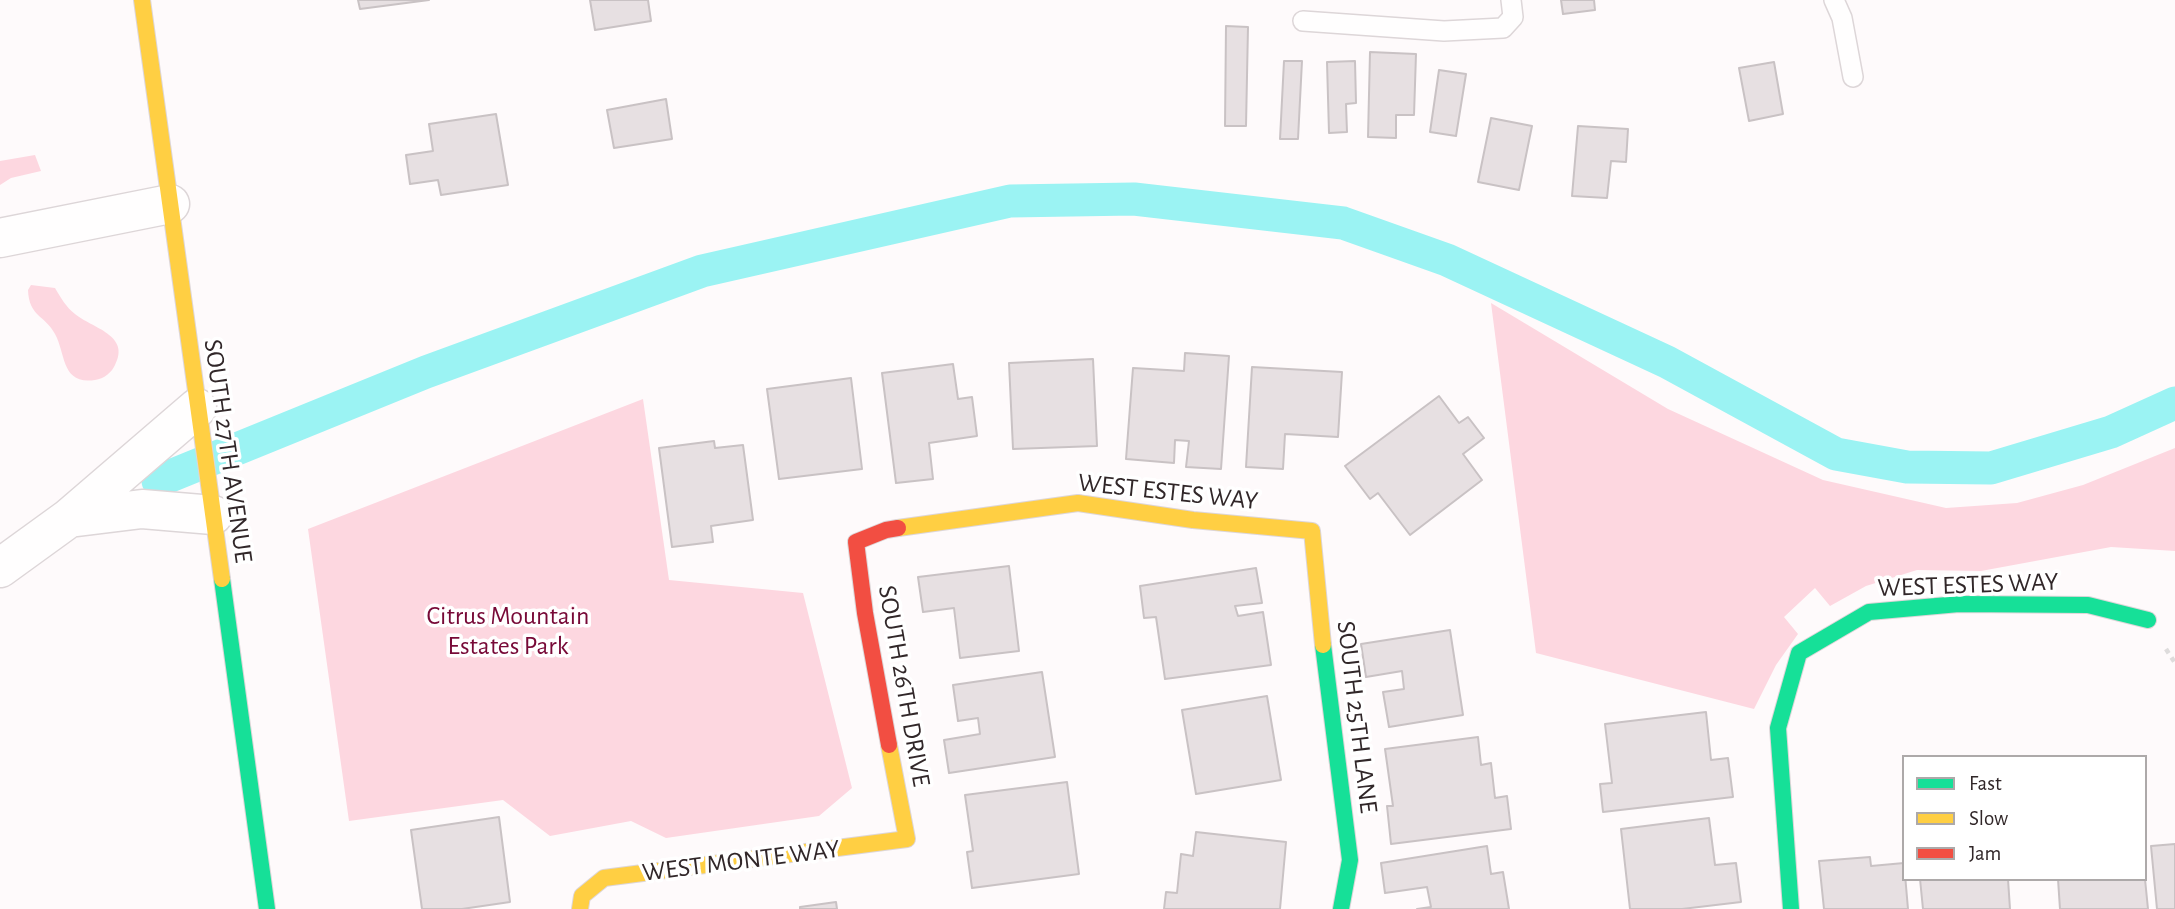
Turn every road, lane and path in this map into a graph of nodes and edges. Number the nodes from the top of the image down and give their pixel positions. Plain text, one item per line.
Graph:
1 (142, 0) edge
2 (1511, 0) edge
3 (1834, 0) edge
4 (1303, 20) dead end
5 (1853, 77) dead end
6 (170, 204) junction
7 (0, 238) edge
8 (199, 421) junction
9 (211, 498) junction
10 (69, 518) junction
11 (1312, 531) joint
12 (856, 542) joint
13 (0, 568) edge
14 (2148, 620) dead end
15 (906, 839) joint
16 (581, 902) edge
17 (267, 909) edge
18 (1341, 909) edge
19 (1791, 909) edge

1 - 6 street, SOUTH 27TH AVENUE
2 - 4 lane
3 - 5 lane
6 - 7 street
6 - 8 street, SOUTH 27TH AVENUE
8 - 9 street, SOUTH 27TH AVENUE
8 - 10 street
9 - 10 street
9 - 17 street, SOUTH 27TH AVENUE
10 - 13 street
11 - 12 street, WEST ESTES WAY
11 - 18 street, SOUTH 25TH LANE
12 - 15 street, SOUTH 26TH DRIVE
14 - 19 street, WEST ESTES WAY
15 - 16 street, WEST MONTE WAY

